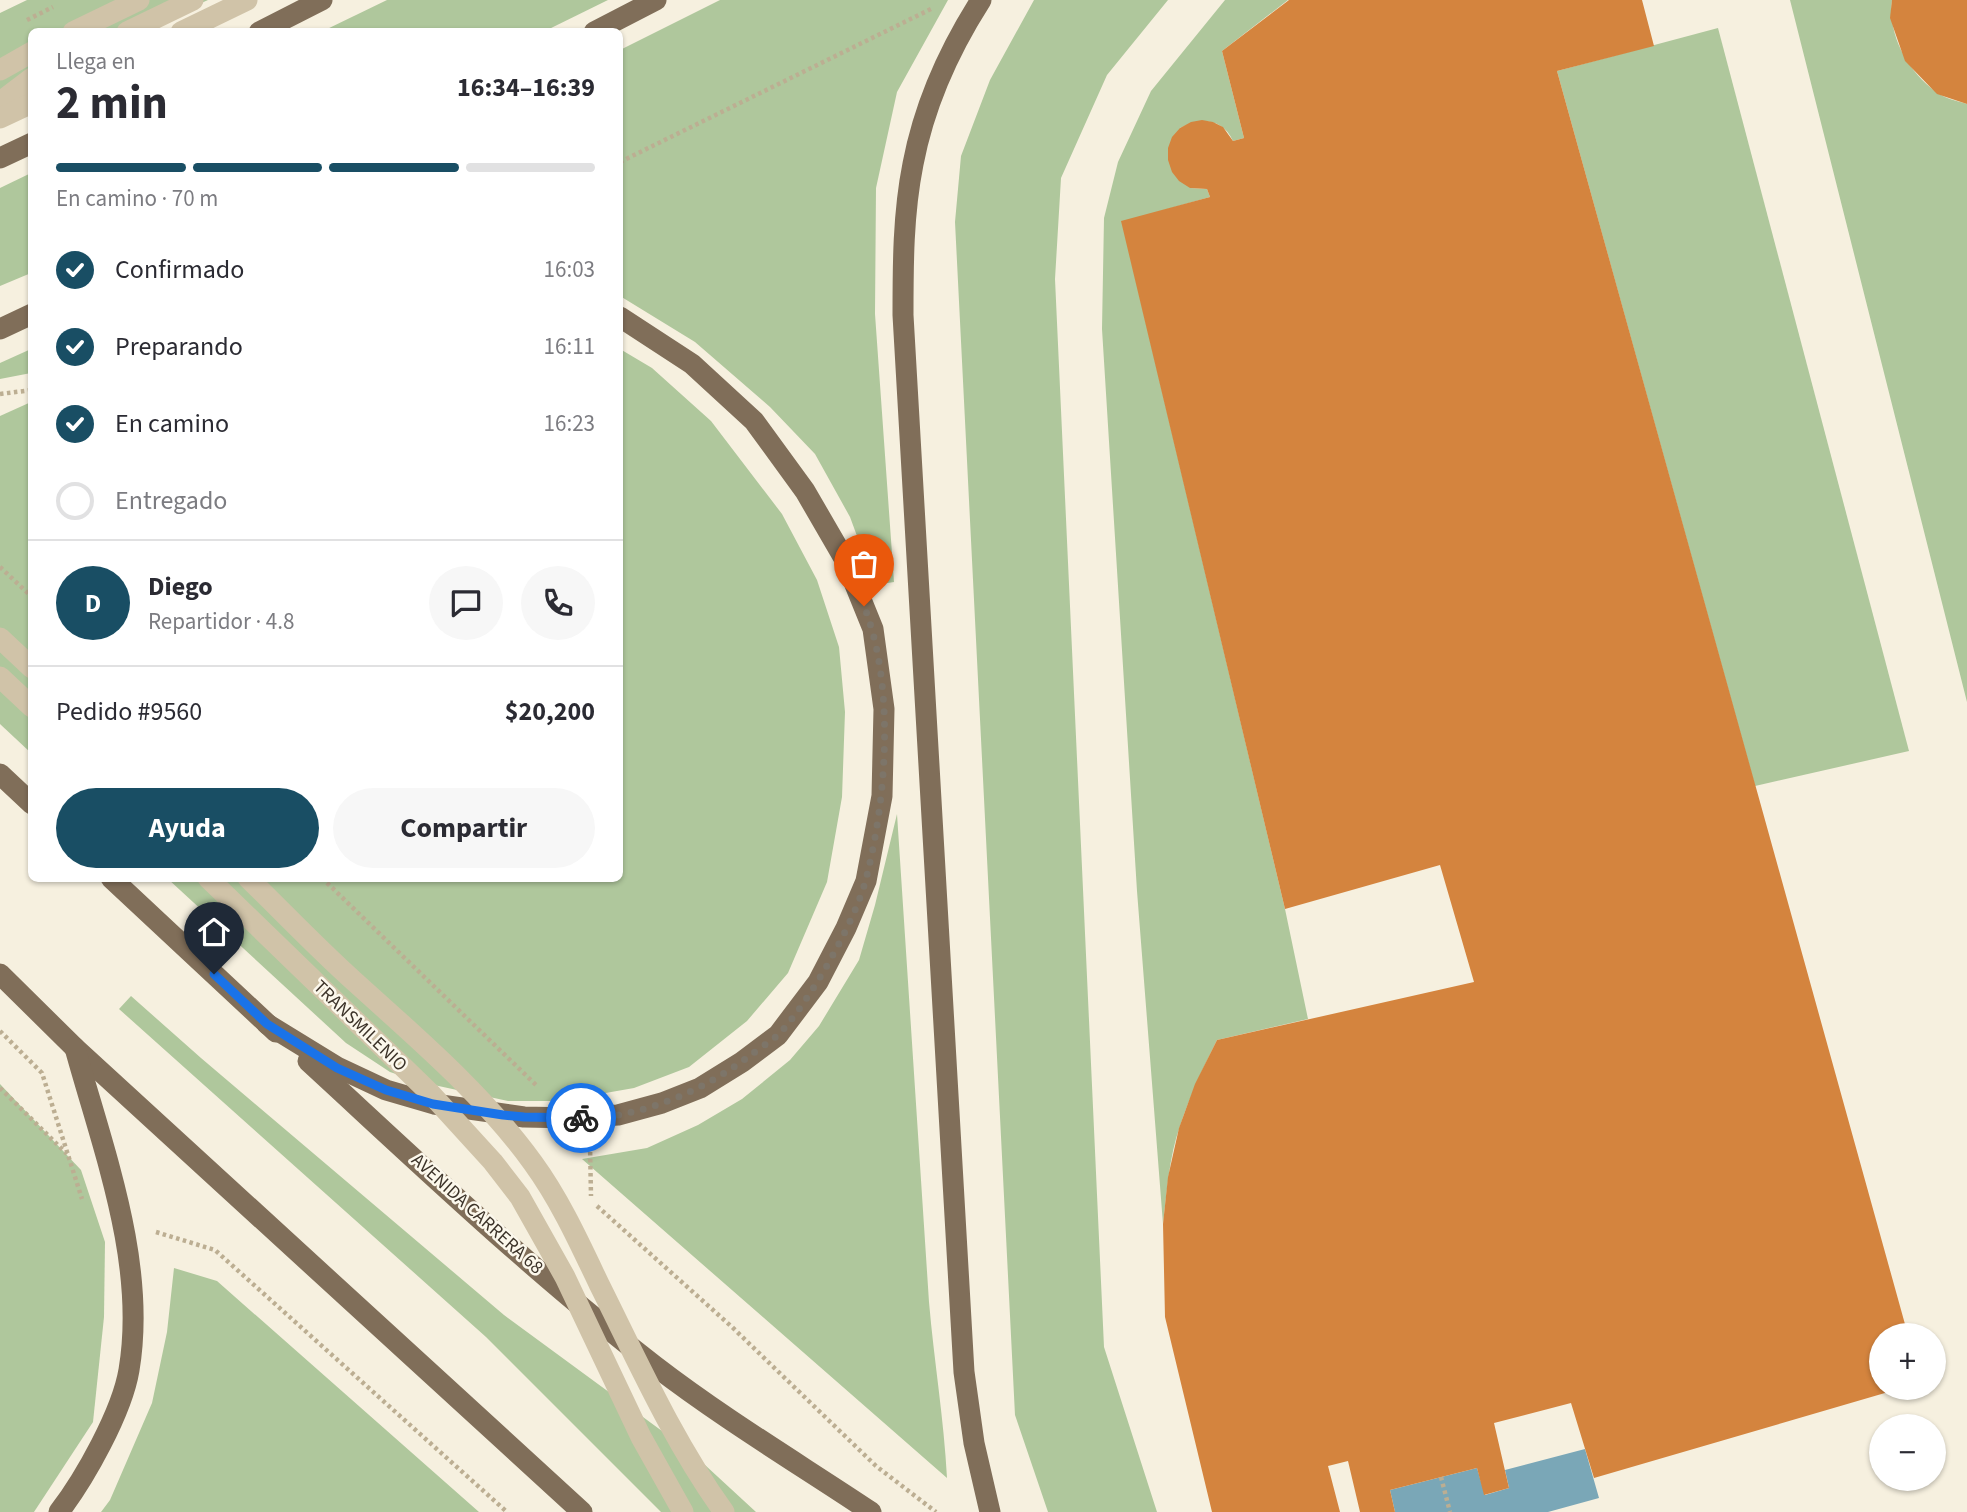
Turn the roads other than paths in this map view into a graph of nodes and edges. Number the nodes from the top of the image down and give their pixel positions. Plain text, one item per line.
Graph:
1 (139, 0) edge
2 (193, 0) edge
3 (247, 0) edge
4 (323, 0) edge
5 (656, 0) edge
6 (981, 0) edge
7 (82, 28) edge
8 (135, 28) edge
9 (189, 28) edge
10 (267, 28) edge
11 (602, 28) edge
12 (28, 54) edge
13 (0, 70) edge
14 (28, 81) edge
15 (0, 102) edge
16 (28, 105) edge
17 (0, 118) edge
18 (28, 145) edge
19 (0, 158) edge
20 (28, 316) edge
21 (623, 319) edge
22 (0, 329) edge
23 (0, 638) edge
24 (28, 664) edge
25 (0, 677) edge
26 (28, 704) edge
27 (0, 774) edge
28 (28, 800) edge
29 (115, 882) edge
30 (212, 882) edge
31 (252, 882) edge
32 (0, 974) edge
33 (267, 1024) junction
34 (75, 1048) junction
35 (59, 1512) edge
36 (582, 1512) edge
37 (683, 1512) edge
38 (724, 1512) edge
39 (871, 1512) edge
40 (990, 1512) edge

1 - 7 lane
2 - 8 lane
3 - 9 lane
4 - 10 main road
5 - 11 main road
6 - 40 main road
12 - 13 lane
14 - 15 lane
16 - 17 lane
18 - 19 main road
20 - 22 main road
21 - 33 main road
23 - 24 lane
25 - 26 lane
27 - 28 main road
29 - 33 main road, AVENIDA CARRERA 68
30 - 37 lane, TRANSMILENIO, bridge
31 - 38 lane, TRANSMILENIO, bridge
32 - 34 main road
33 - 39 main road, AVENIDA CARRERA 68
34 - 35 main road
34 - 36 main road

